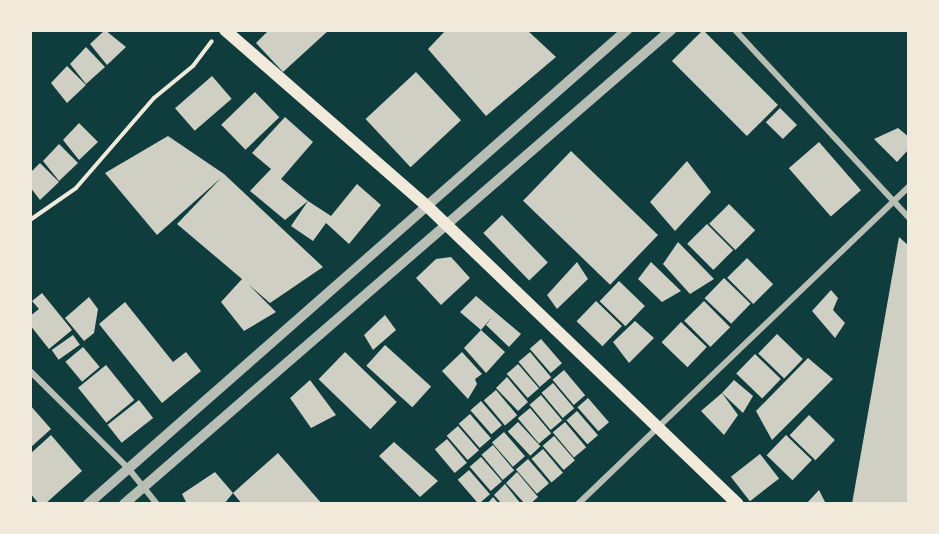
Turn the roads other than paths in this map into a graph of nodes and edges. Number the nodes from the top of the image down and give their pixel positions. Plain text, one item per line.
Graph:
1 (225, 30) edge
2 (627, 30) edge
3 (671, 30) edge
4 (735, 30) edge
5 (909, 187) edge
6 (892, 203) junction
7 (428, 207) junction
8 (909, 218) edge
9 (446, 224) junction
10 (30, 370) edge
11 (657, 427) junction
12 (128, 468) junction
13 (143, 487) junction
14 (88, 504) edge
15 (124, 504) edge
16 (158, 504) edge
17 (578, 504) edge
18 (738, 504) edge

1 - 7 main road
2 - 7 street
3 - 9 street
4 - 6 street
5 - 6 street
6 - 8 street
6 - 11 street
7 - 9 main road
7 - 12 street
9 - 11 main road
9 - 13 street
10 - 12 street
11 - 17 street
11 - 18 main road
12 - 13 street
12 - 14 street
13 - 15 street
13 - 16 street

